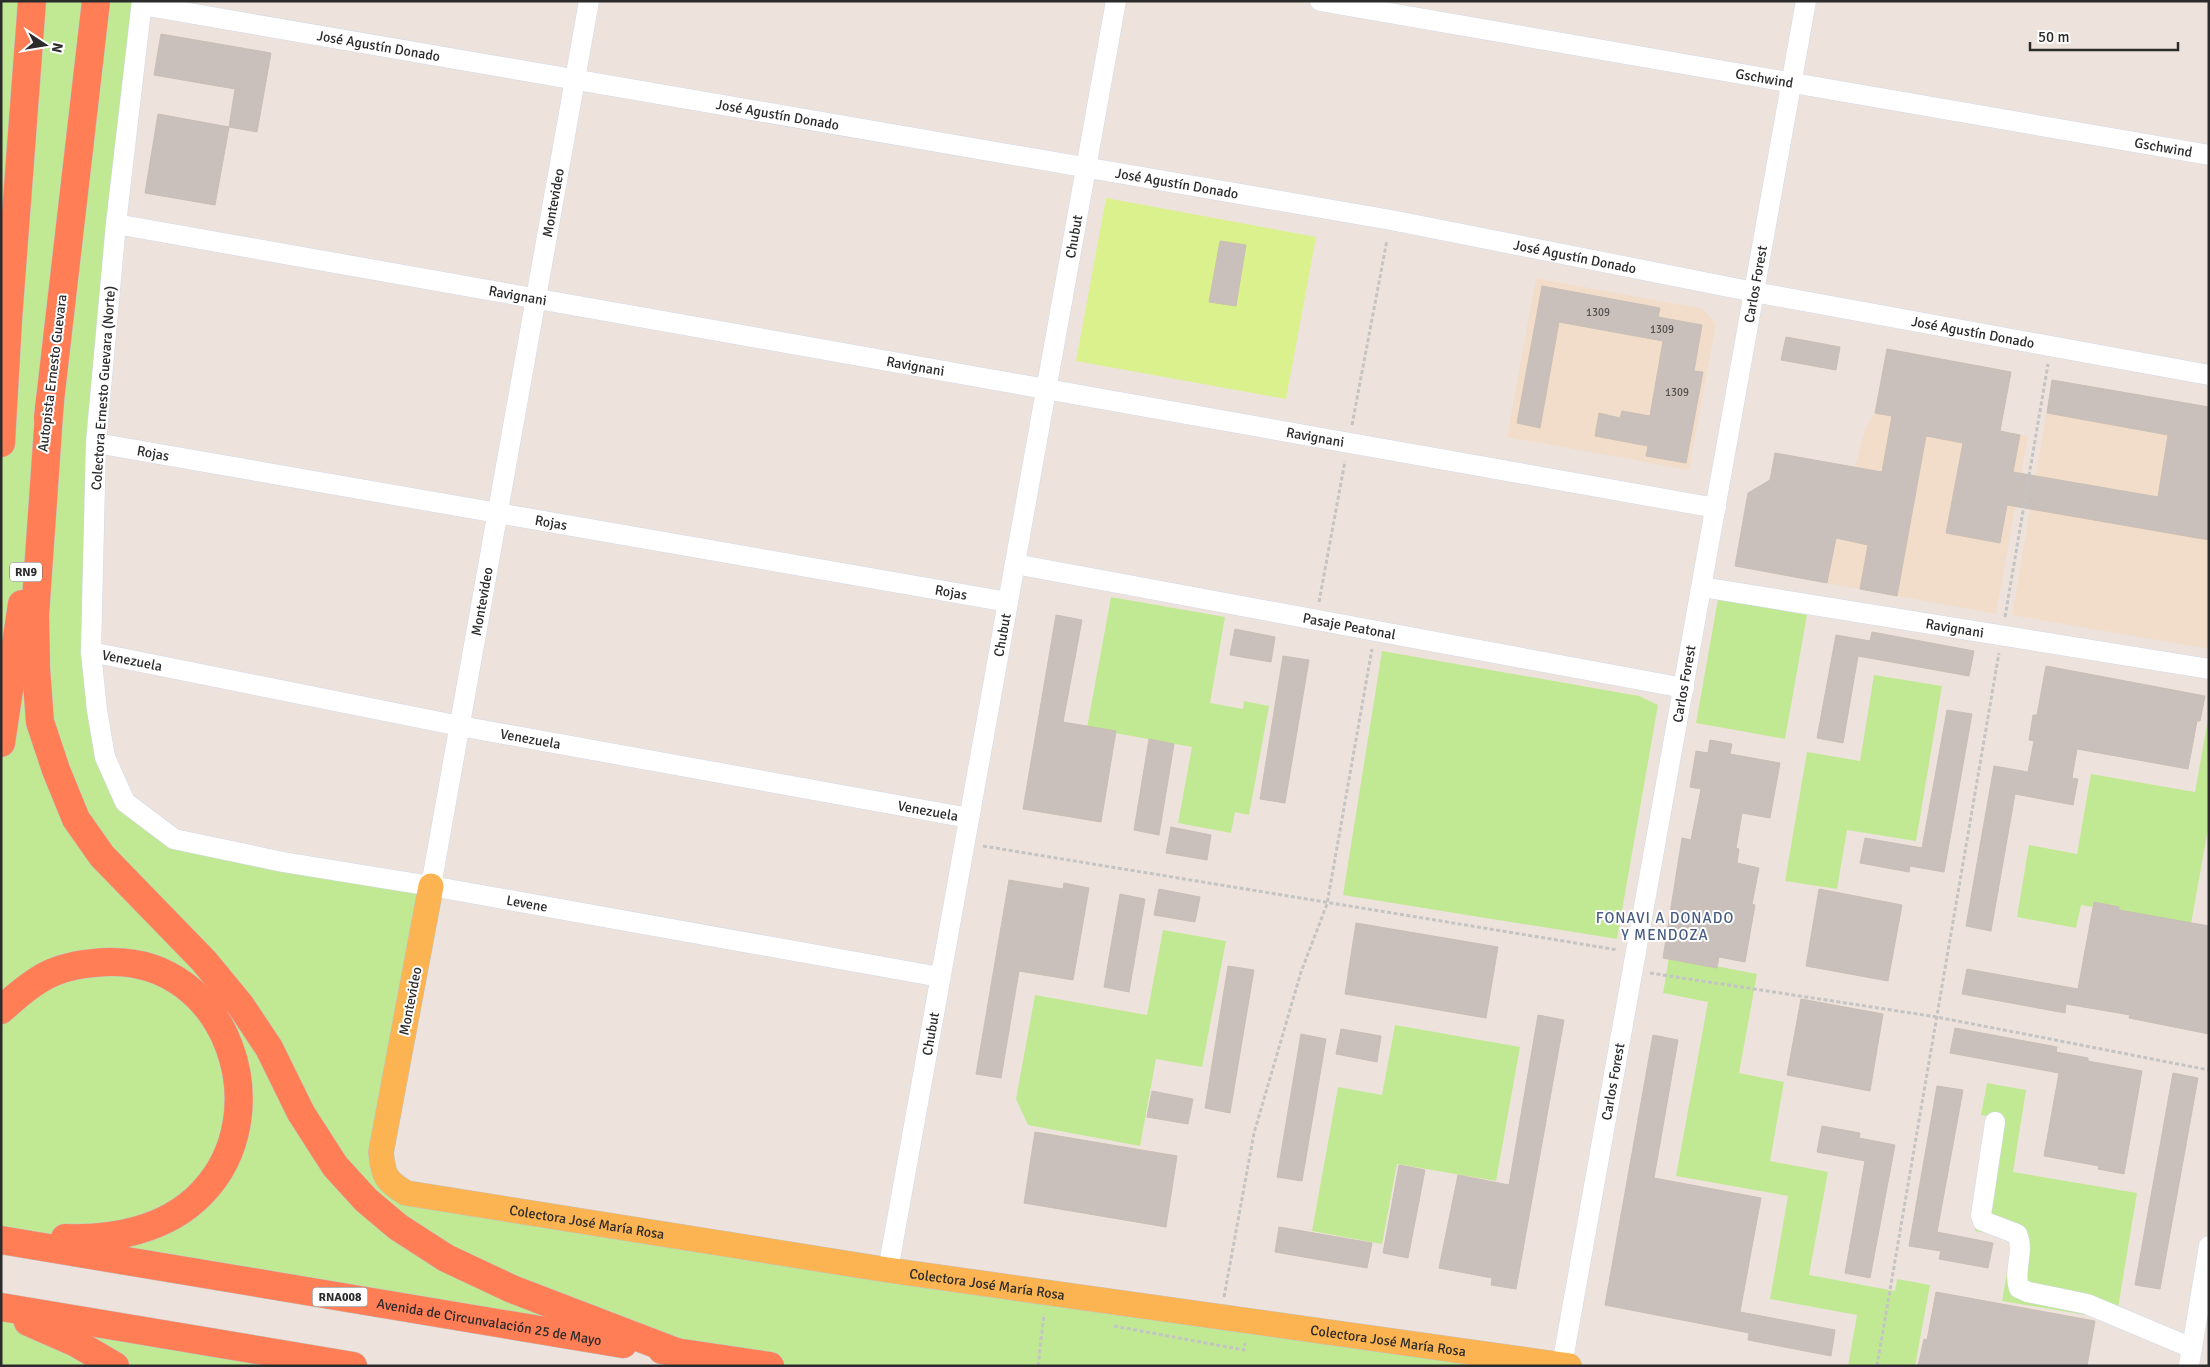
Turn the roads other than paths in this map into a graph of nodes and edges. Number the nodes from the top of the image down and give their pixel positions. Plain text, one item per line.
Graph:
1 (32, 1) edge
2 (96, 1) edge
3 (589, 1) edge
4 (1116, 1) edge
5 (1320, 1) edge
6 (1806, 1) edge
7 (142, 3) edge
8 (575, 79) junction
9 (1792, 82) junction
10 (2209, 155) edge
11 (1086, 167) junction
12 (116, 224) junction
13 (1754, 292) junction
14 (536, 299) junction
15 (8, 320) junction
16 (1, 370) edge
17 (2209, 375) edge
18 (1046, 389) junction
19 (50, 400) junction
20 (1, 443) edge
21 (96, 443) junction
22 (1716, 508) junction
23 (498, 513) junction
24 (1015, 564) junction
25 (1702, 587) junction
26 (1008, 602) junction
27 (91, 652) junction
28 (2209, 669) edge
29 (1684, 688) junction
30 (460, 726) junction
31 (1, 743) edge
32 (125, 802) joint
33 (969, 818) junction
34 (432, 886) junction
35 (940, 977) junction
36 (1, 1010) edge
37 (1995, 1122) dead end
38 (406, 1193) joint
39 (1, 1240) edge
40 (2209, 1246) edge
41 (888, 1270) junction
42 (1, 1309) edge
43 (679, 1353) junction
44 (2190, 1357) edge
45 (1566, 1365) edge
46 (114, 1366) edge
47 (353, 1366) edge
48 (770, 1366) edge

1 - 15 highway
2 - 19 highway, Autopista Ernesto Guevara / RN9
3 - 8 street, Montevideo
4 - 11 street, Chubut
5 - 9 street, Gschwind
6 - 9 street, Carlos Forest
7 - 8 street, José Agustín Donado
7 - 12 street, Colectora Ernesto Guevara (Norte)
8 - 11 street, José Agustín Donado
8 - 14 street, Montevideo
9 - 10 street, Gschwind
9 - 13 street, Carlos Forest
11 - 13 street, José Agustín Donado
11 - 18 street, Chubut
12 - 14 street, Ravignani
12 - 21 street, Colectora Ernesto Guevara (Norte)
13 - 17 street, José Agustín Donado
13 - 22 street, Carlos Forest
14 - 18 street, Ravignani
14 - 23 street, Montevideo
15 - 16 highway
15 - 20 highway
18 - 22 street, Ravignani
18 - 24 street, Chubut
19 - 31 highway, Autopista Ernesto Guevara / RN9
19 - 43 highway
21 - 23 street, Rojas
21 - 27 street, Colectora Ernesto Guevara (Norte)
22 - 25 street, Carlos Forest
23 - 26 street, Rojas
23 - 30 street, Montevideo
24 - 26 street, Chubut
24 - 29 street, Pasaje Peatonal
25 - 28 street, Ravignani
25 - 29 street, Carlos Forest
26 - 33 street, Chubut
27 - 30 street, Venezuela
27 - 32 street, Colectora Ernesto Guevara (Norte)
29 - 45 street, Carlos Forest
30 - 33 street, Venezuela
30 - 34 street, Montevideo
32 - 34 street, Levene
33 - 35 street, Chubut
34 - 35 street, Levene
34 - 38 main road, Montevideo
35 - 41 street, Chubut
36 - 39 highway
37 - 44 street
38 - 41 main road, Colectora José María Rosa
39 - 43 highway, Avenida de Circunvalación 25 de Mayo / RNA008
40 - 44 street
41 - 45 main road, Colectora José María Rosa
42 - 46 highway
42 - 47 highway
43 - 48 highway, Avenida de Circunvalación 25 de Mayo / RNA008

